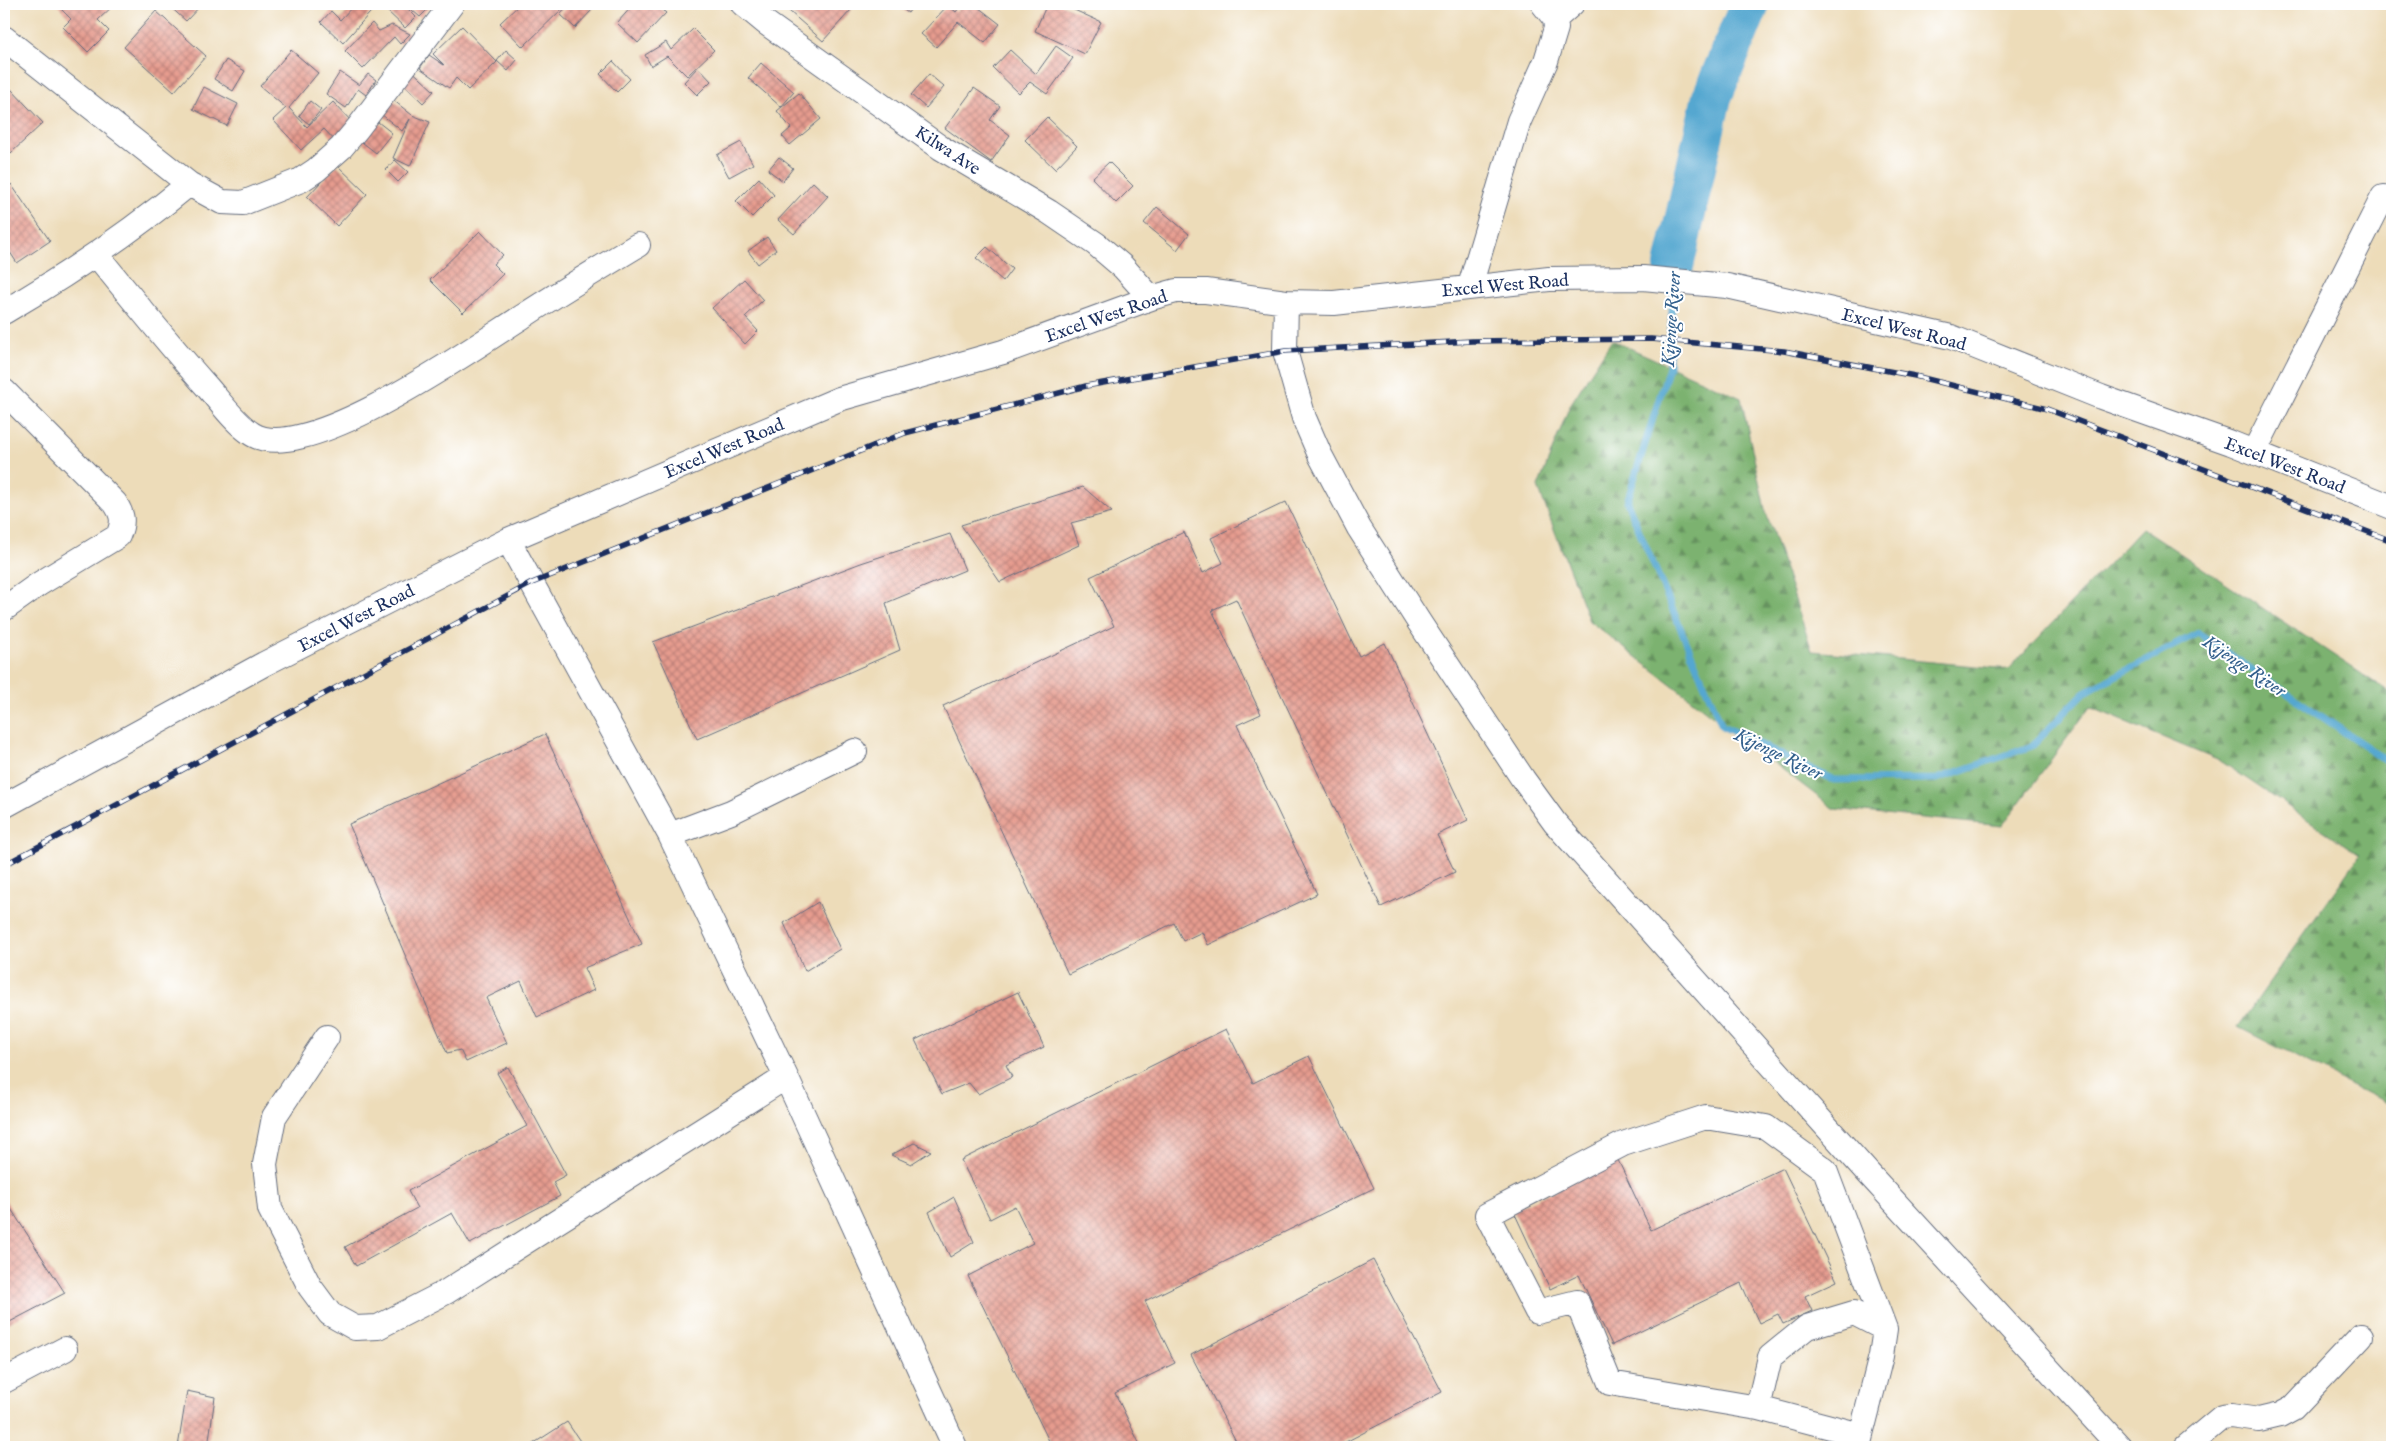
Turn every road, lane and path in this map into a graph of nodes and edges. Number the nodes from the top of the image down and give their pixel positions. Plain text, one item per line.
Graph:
1 (452, 4) edge
2 (744, 4) edge
3 (1556, 9) edge
4 (4, 38) edge
5 (189, 184) junction
6 (2382, 197) dead end
7 (638, 245) dead end
8 (96, 254) junction
9 (1470, 286) junction
10 (1151, 298) junction
11 (1286, 302) junction
12 (4, 312) edge
13 (4, 391) edge
14 (2254, 452) junction
15 (2392, 507) edge
16 (508, 540) junction
17 (4, 609) edge
18 (855, 751) dead end
19 (4, 806) edge
20 (670, 835) junction
21 (327, 1037) dead end
22 (786, 1077) junction
23 (1885, 1329) junction
24 (2361, 1336) dead end
25 (65, 1349) dead end
26 (4, 1380) edge
27 (1758, 1408) junction
28 (1859, 1441) edge
29 (955, 1447) edge
30 (2120, 1447) edge
31 (2186, 1447) edge

1 - 5 street
2 - 10 street, Kilwa Ave
3 - 9 street
4 - 5 street
5 - 8 street
6 - 14 street
7 - 8 street
8 - 12 street
9 - 11 street, Excel West Road
9 - 14 street, Excel West Road
10 - 11 street, Excel West Road
10 - 16 street, Excel West Road
11 - 30 street
13 - 17 street
14 - 15 street, Excel West Road
16 - 19 street, Excel West Road
16 - 20 street
18 - 20 street
20 - 22 street
21 - 22 street
22 - 29 street
23 - 27 street
23 - 27 street
23 - 28 street
24 - 31 street
25 - 26 street
27 - 28 street

